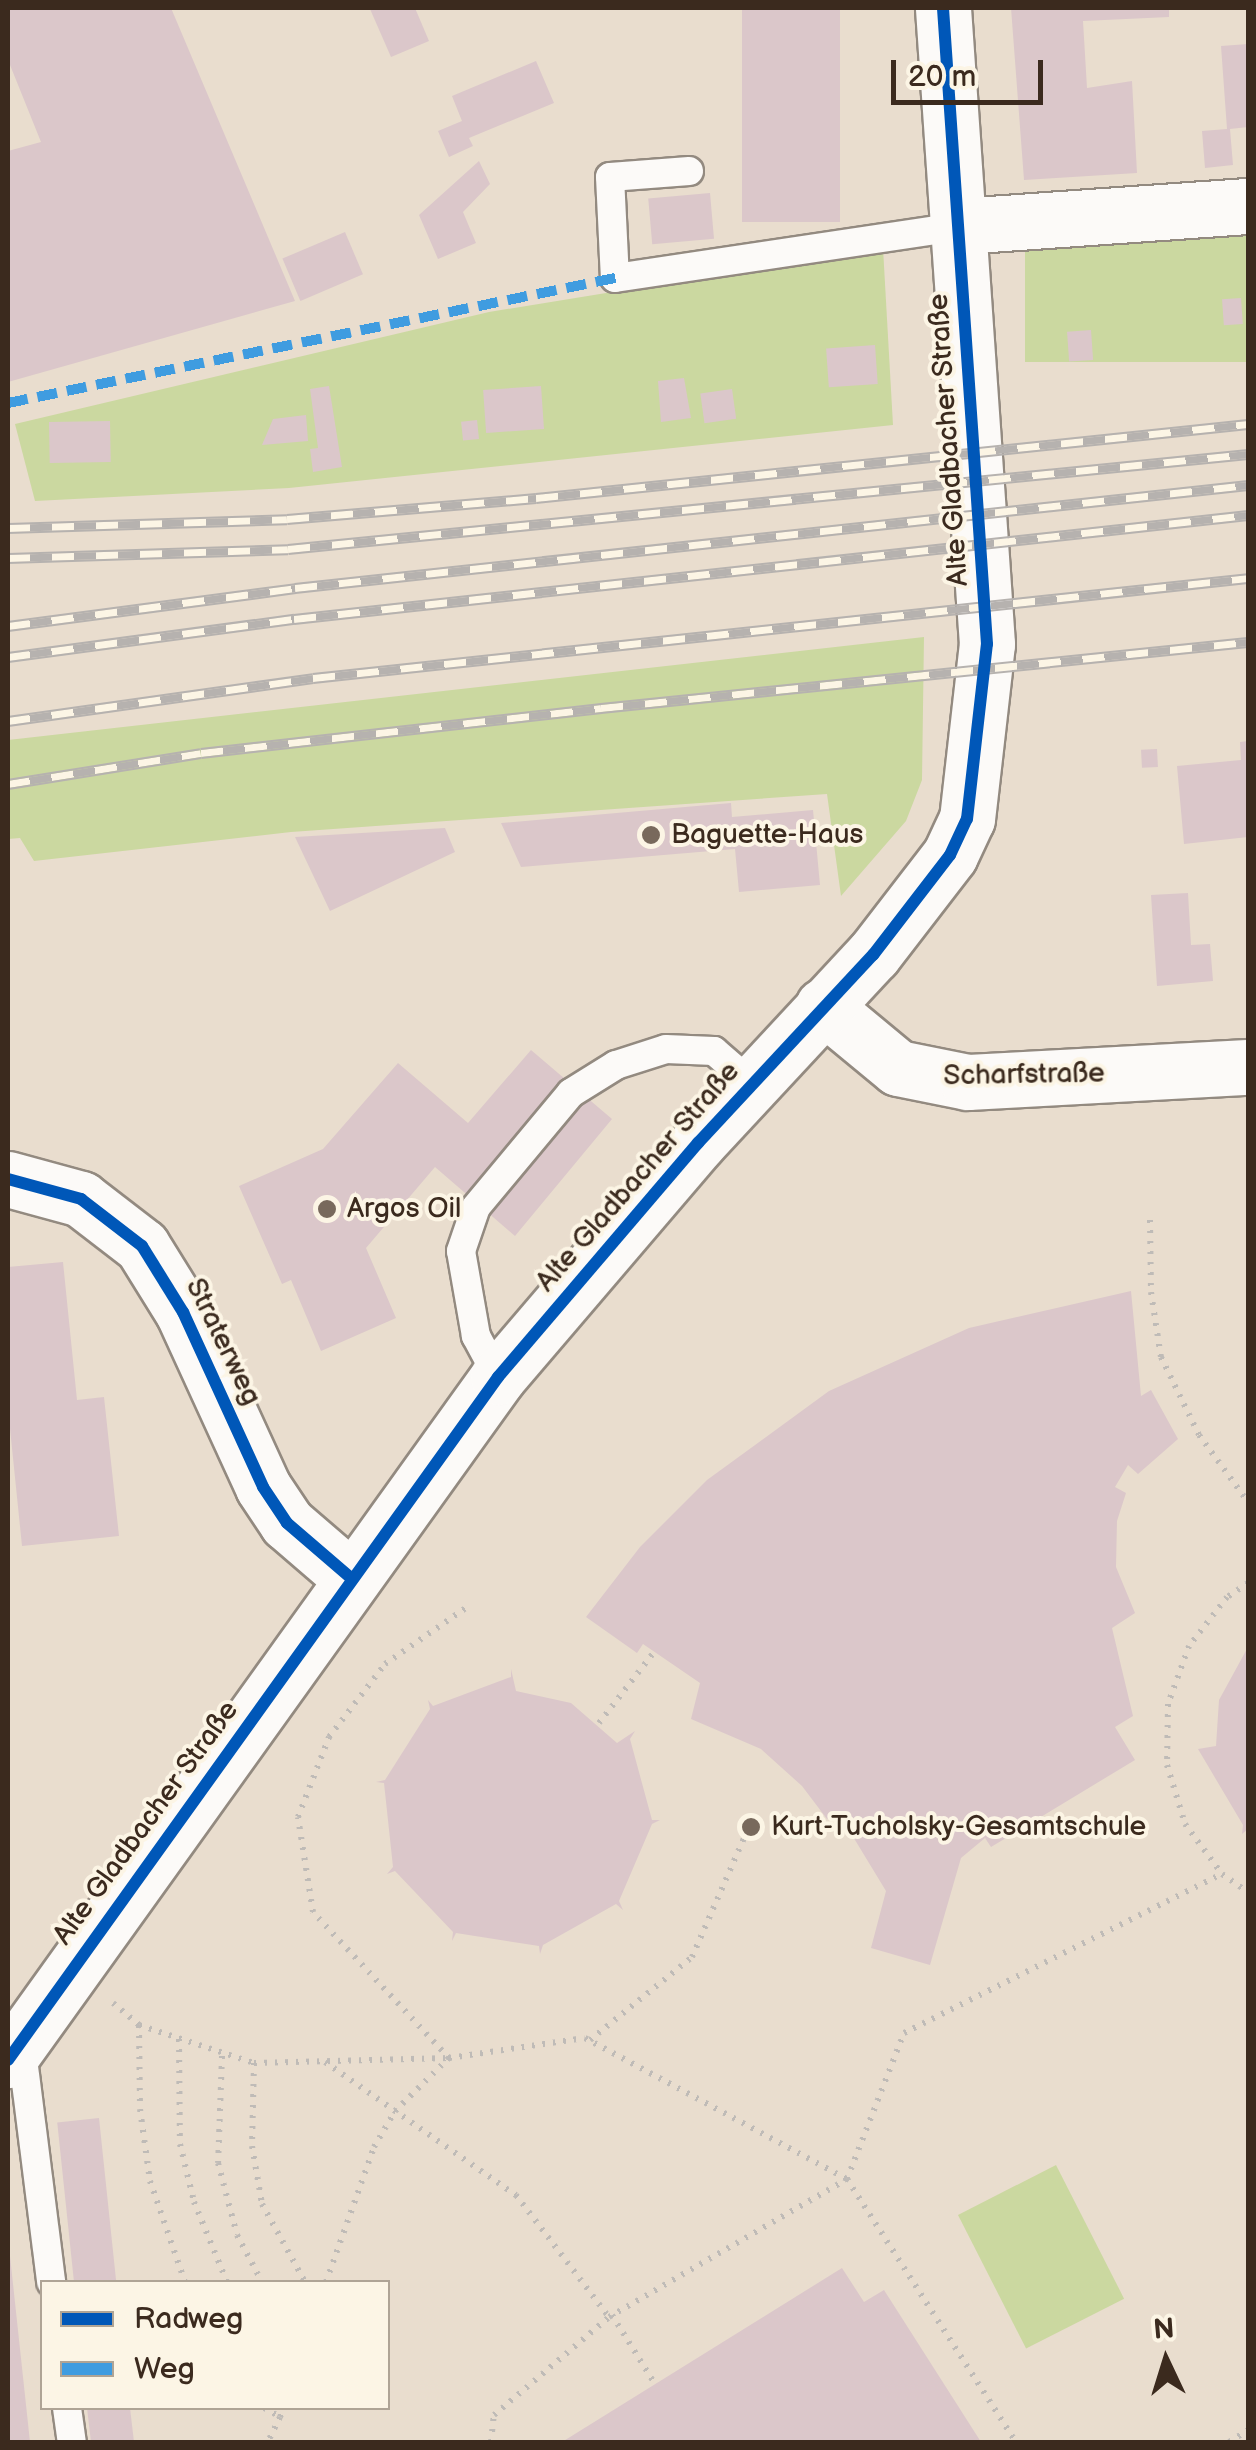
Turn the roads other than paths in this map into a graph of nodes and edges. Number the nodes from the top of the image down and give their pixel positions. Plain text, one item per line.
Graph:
1 (943, 8) edge
2 (690, 171) dead end
3 (1248, 206) edge
4 (961, 226) junction
5 (824, 1006) junction
6 (1248, 1066) edge
7 (752, 1084) junction
8 (8, 1180) edge
9 (498, 1377) junction
10 (351, 1578) junction
11 (14, 2051) edge
12 (51, 2280) edge
13 (68, 2410) edge
14 (72, 2442) edge

1 - 4 street, Alte Gladbacher Straße
2 - 4 lane
3 - 4 street
4 - 5 street, Alte Gladbacher Straße
5 - 6 street, Scharfstraße
5 - 7 street, Alte Gladbacher Straße
7 - 9 street, Alte Gladbacher Straße
7 - 9 lane
8 - 10 street, Straterweg
9 - 10 street, Alte Gladbacher Straße
10 - 11 street, Alte Gladbacher Straße
11 - 12 lane
13 - 14 lane

